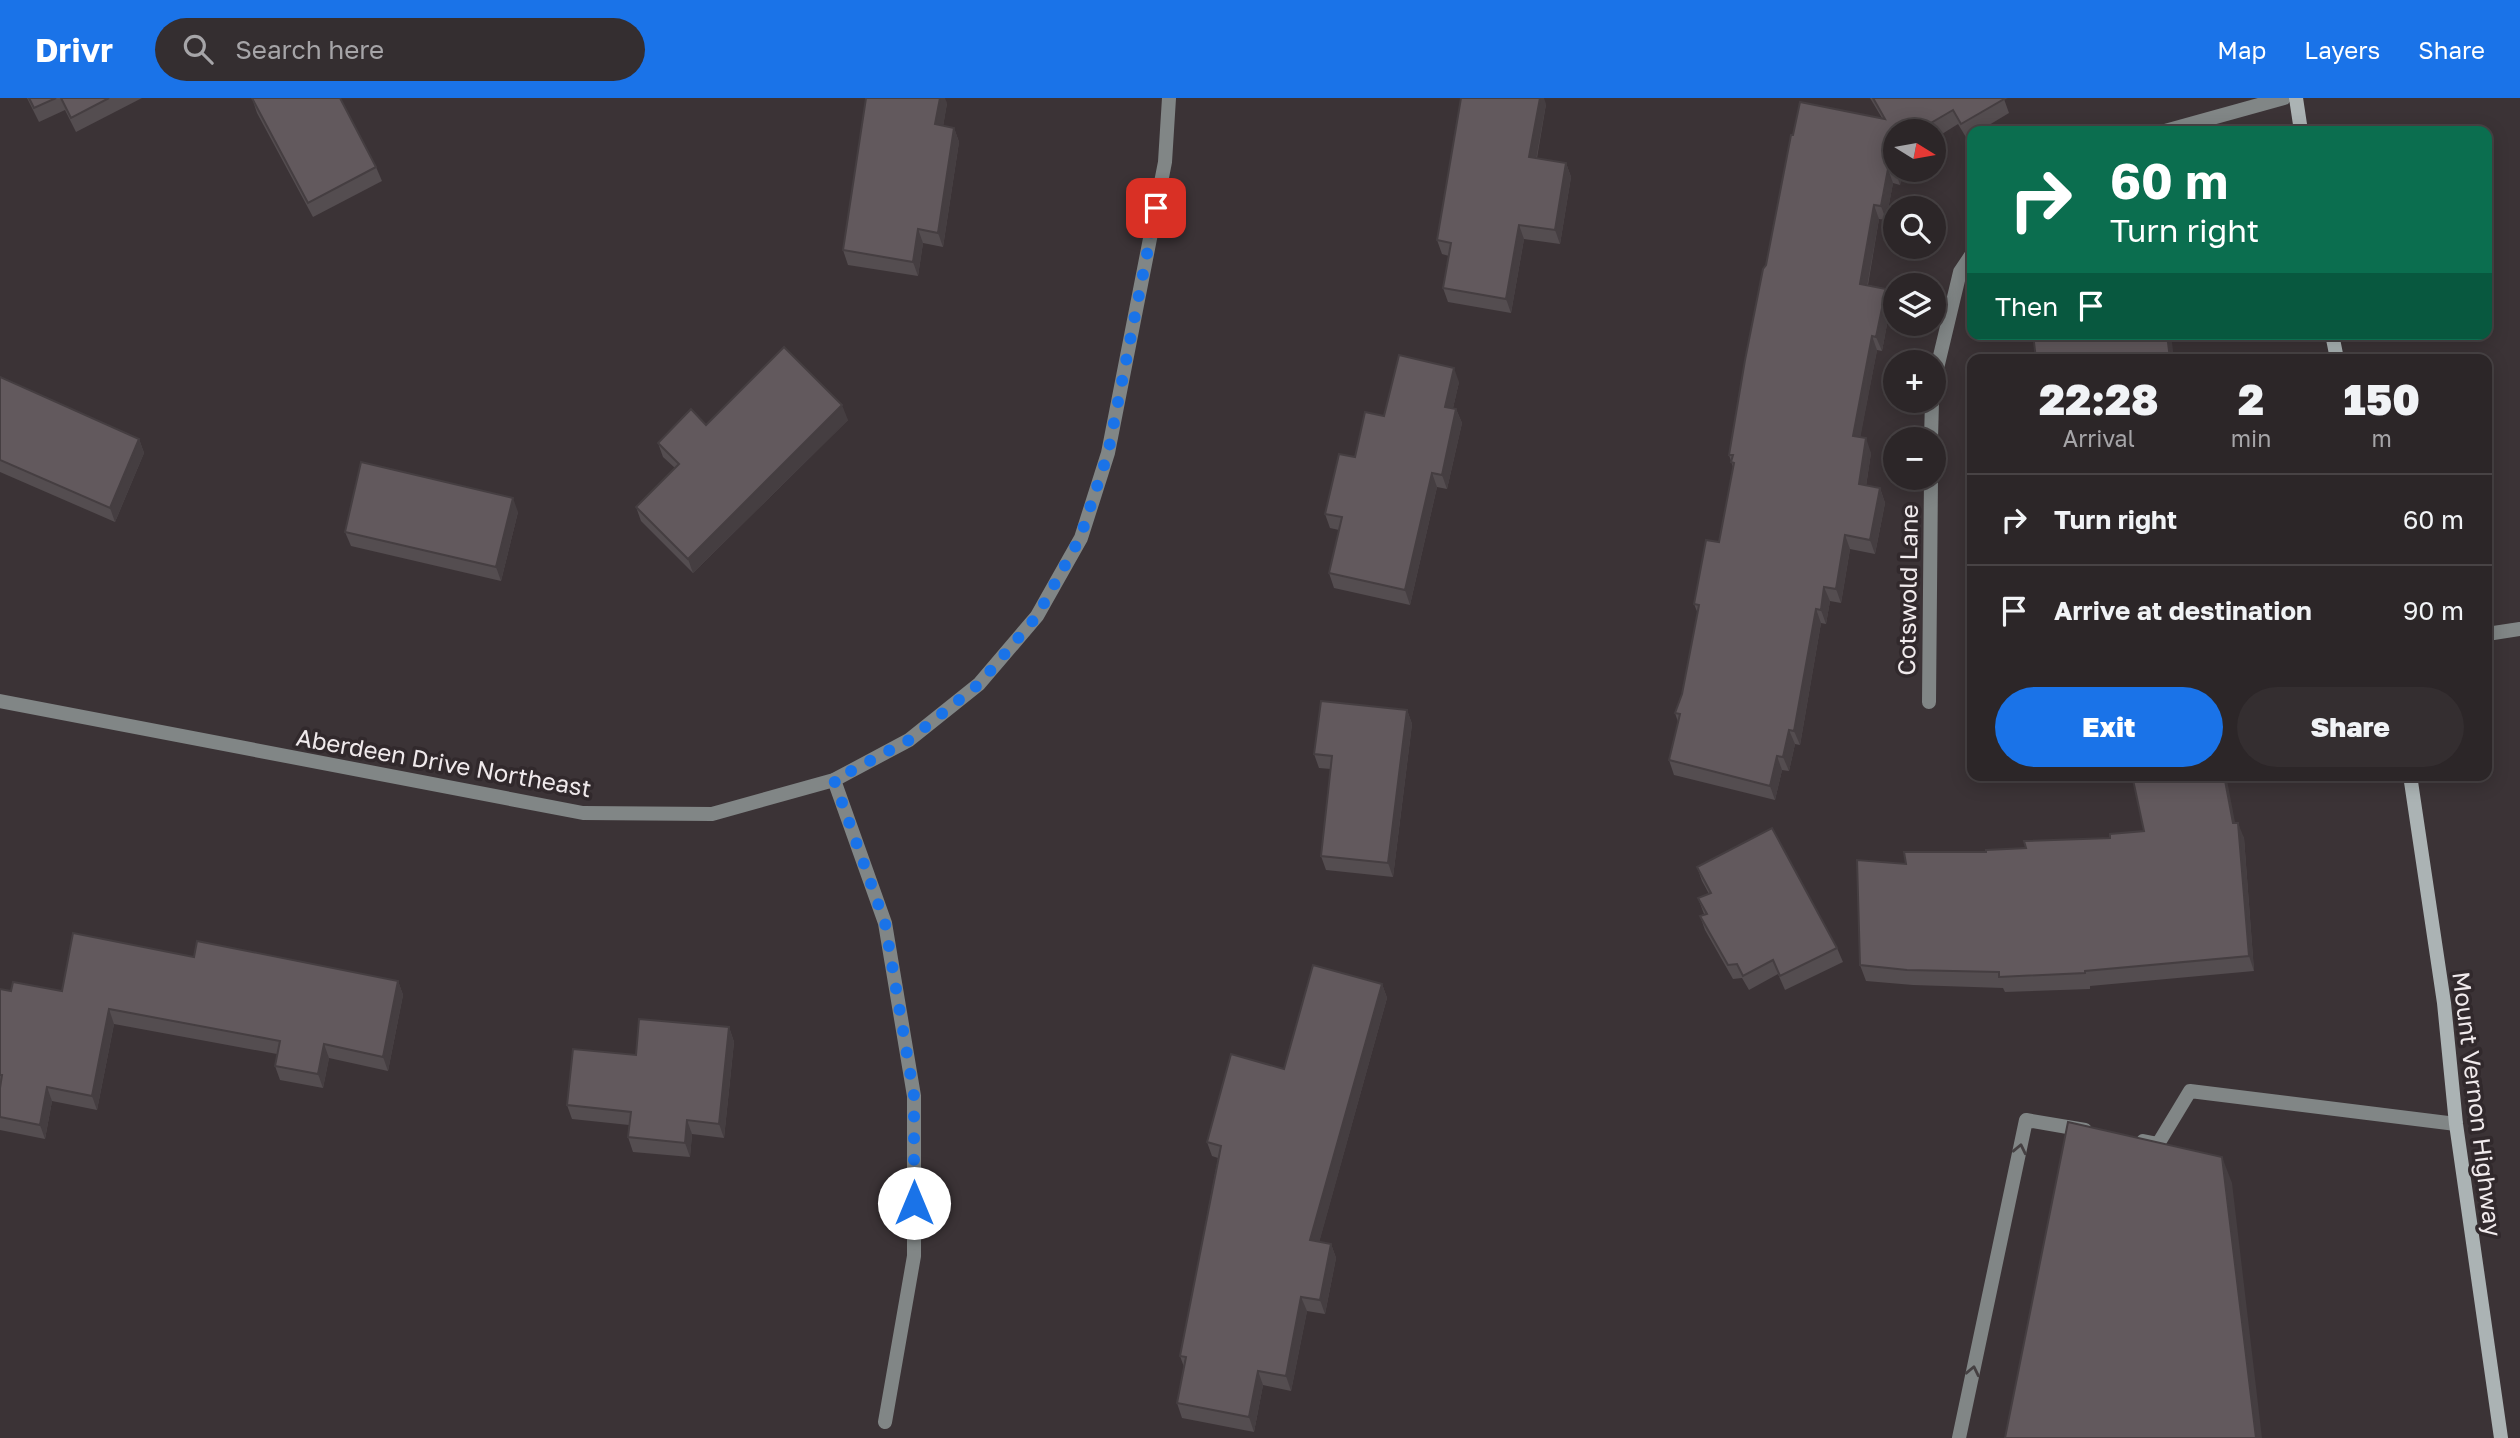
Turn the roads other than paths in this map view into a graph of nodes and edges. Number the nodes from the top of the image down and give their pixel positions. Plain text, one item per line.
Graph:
1 (1169, 98) edge
2 (2284, 98) edge
3 (2296, 98) edge
4 (2183, 126) edge
5 (2300, 126) edge
6 (1967, 262) edge
7 (1941, 350) edge
8 (1931, 490) edge
9 (2520, 629) edge
10 (2492, 633) edge
11 (0, 701) edge
12 (1928, 702) dead end
13 (834, 780) junction
14 (2411, 781) edge
15 (2456, 1125) junction
16 (2105, 1134) edge
17 (2132, 1139) edge
18 (885, 1422) dead end
19 (1959, 1438) edge
20 (2501, 1438) edge

1 - 13 street, Aberdeen Drive Northeast
2 - 4 street
3 - 5 main road
6 - 7 street
8 - 12 street, Cotswold Lane
9 - 10 street
11 - 13 street, Aberdeen Drive Northeast
13 - 18 street
14 - 15 main road, Mount Vernon Highway
15 - 17 street
15 - 20 main road, Mount Vernon Highway
19 -> 16 street

